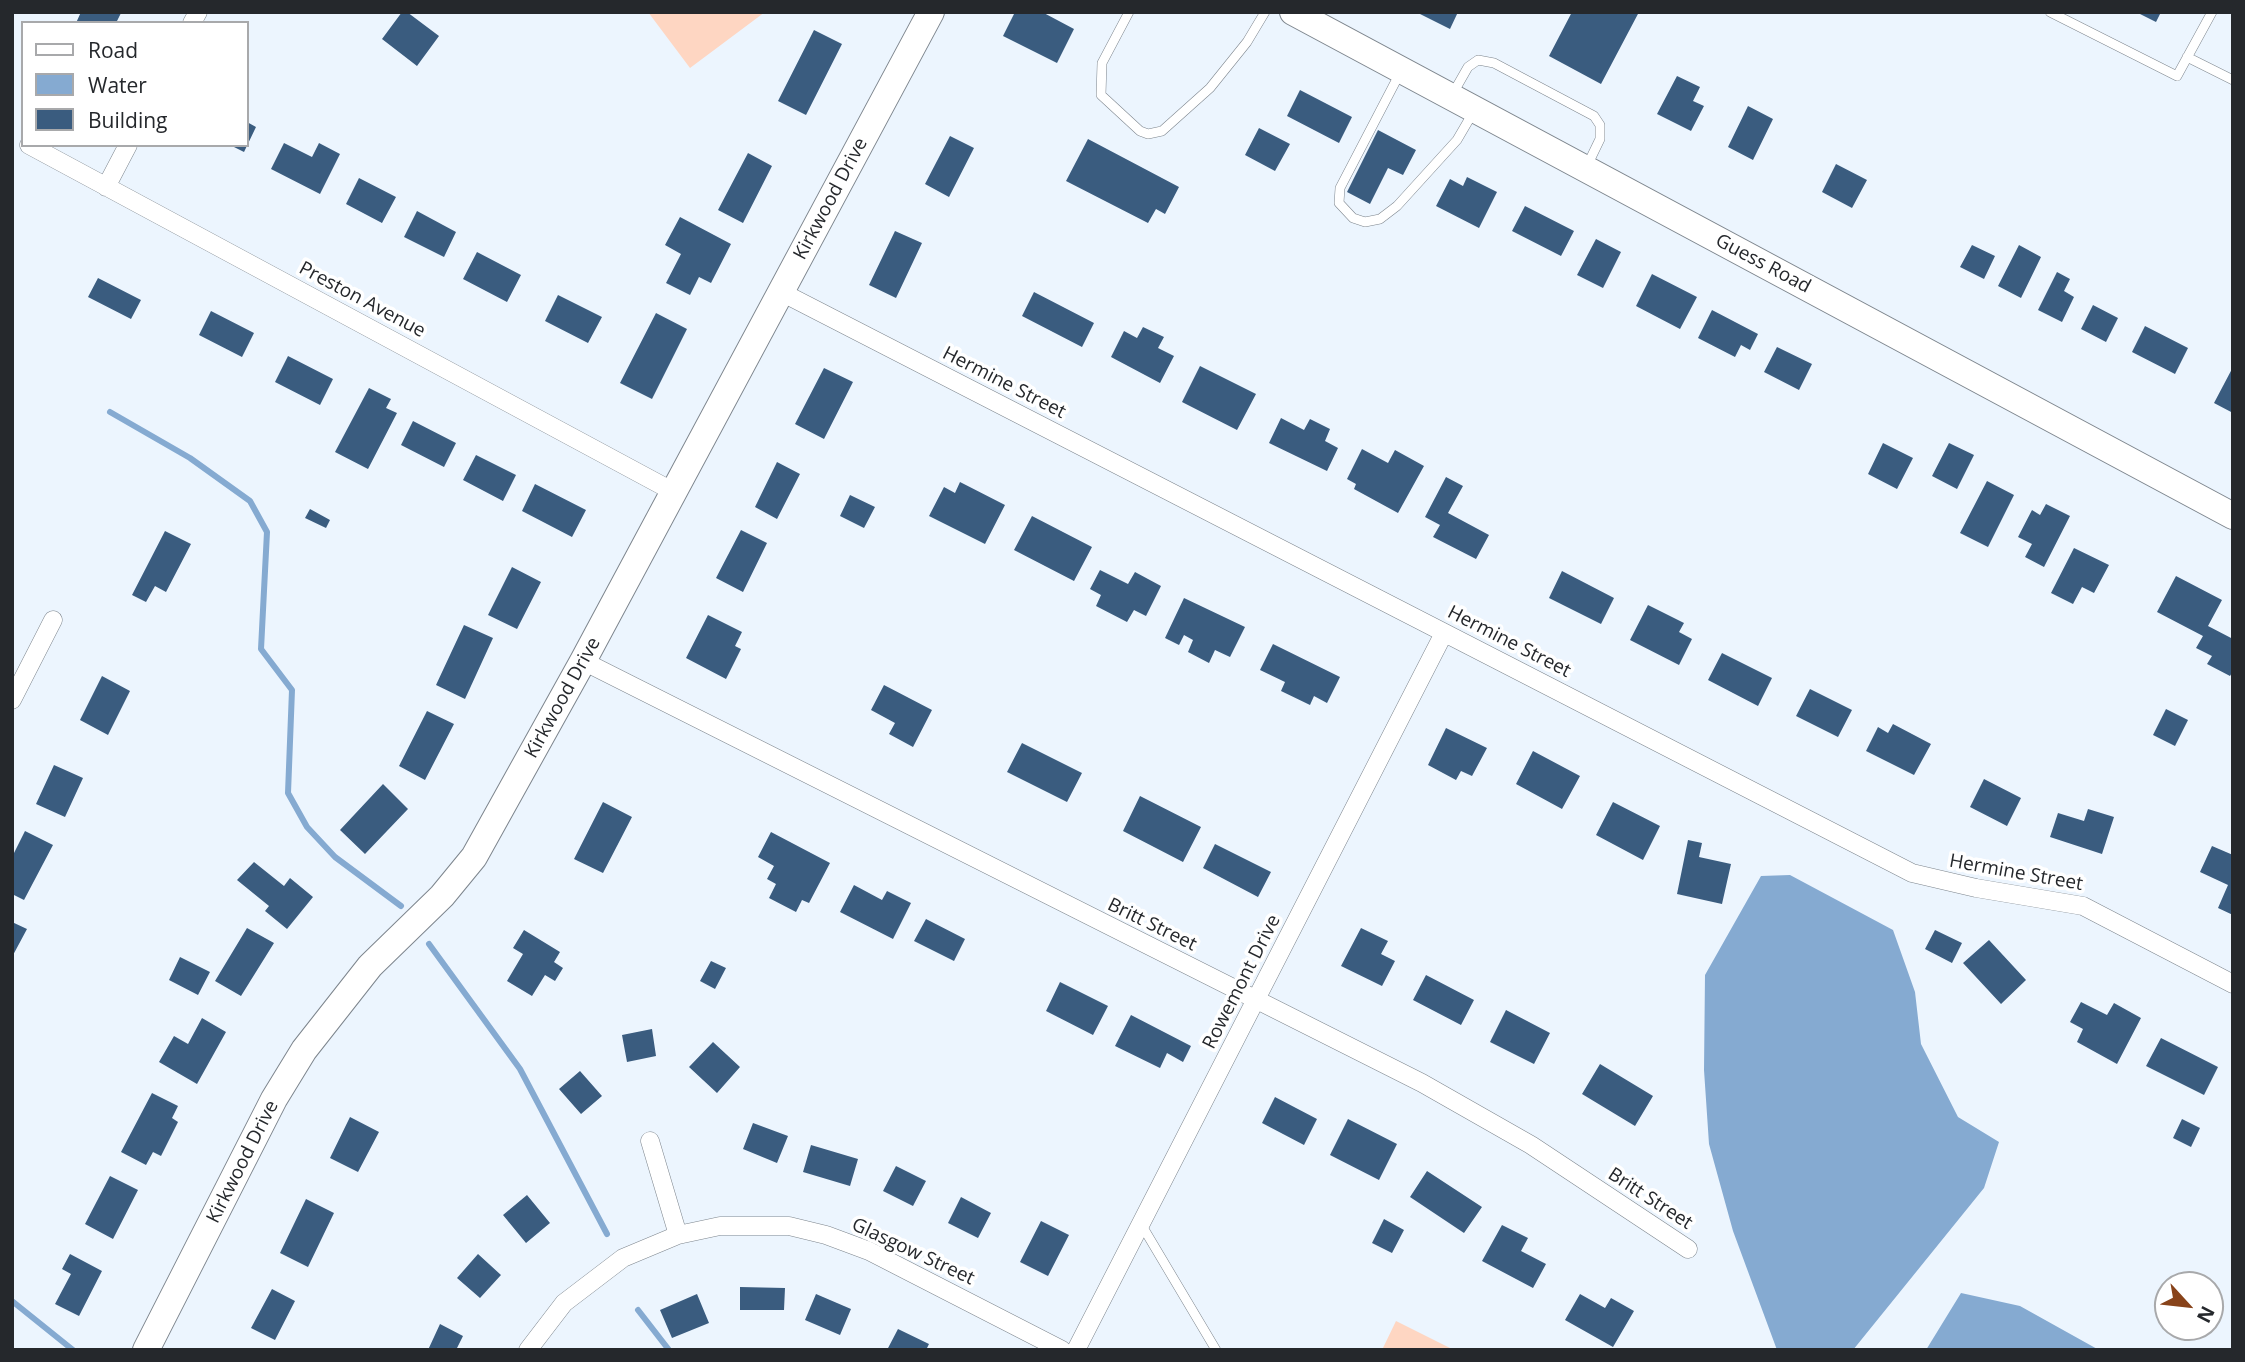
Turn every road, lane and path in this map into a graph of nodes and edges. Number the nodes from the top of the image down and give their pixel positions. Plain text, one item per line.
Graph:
1 (930, 12) edge
2 (1129, 12) edge
3 (1265, 12) edge
4 (1293, 12) edge
5 (2050, 12) edge
6 (2212, 12) edge
7 (2187, 57) junction
8 (1401, 70) junction
9 (2233, 80) edge
10 (1451, 96) junction
11 (1475, 109) junction
12 (33, 147) edge
13 (127, 147) edge
14 (1586, 168) junction
15 (106, 187) junction
16 (781, 292) junction
17 (674, 492) junction
18 (2233, 516) edge
19 (53, 620) dead end
20 (1444, 633) junction
21 (583, 661) junction
22 (12, 700) edge
23 (2233, 984) edge
24 (1257, 1000) junction
25 (650, 1141) dead end
26 (1140, 1223) junction
27 (677, 1235) junction
28 (1688, 1249) dead end
29 (146, 1350) edge
30 (528, 1350) edge
31 (1062, 1350) edge
32 (1076, 1350) edge
33 (1216, 1350) edge

1 - 16 street, Kirkwood Drive
2 - 3 lane
4 - 8 street, Guess Road
5 - 7 lane
6 - 7 lane
7 - 9 lane
8 - 10 street, Guess Road
8 - 11 lane
10 - 11 street, Guess Road
10 - 14 lane
11 - 14 street, Guess Road
12 - 15 street, Preston Avenue
13 - 15 street
14 - 18 street, Guess Road
15 - 17 street, Preston Avenue
16 - 17 street, Kirkwood Drive
16 - 20 street, Hermine Street
17 - 21 street, Kirkwood Drive
19 - 22 street
20 - 23 street, Hermine Street
20 - 24 street, Rowemont Drive
21 - 24 street, Britt Street
21 - 29 street, Kirkwood Drive
24 - 26 street, Rowemont Drive
24 - 28 street, Britt Street
25 - 27 street
26 - 32 street, Rowemont Drive
26 - 33 lane
27 - 30 street, Glasgow Street
27 - 31 street, Glasgow Street

